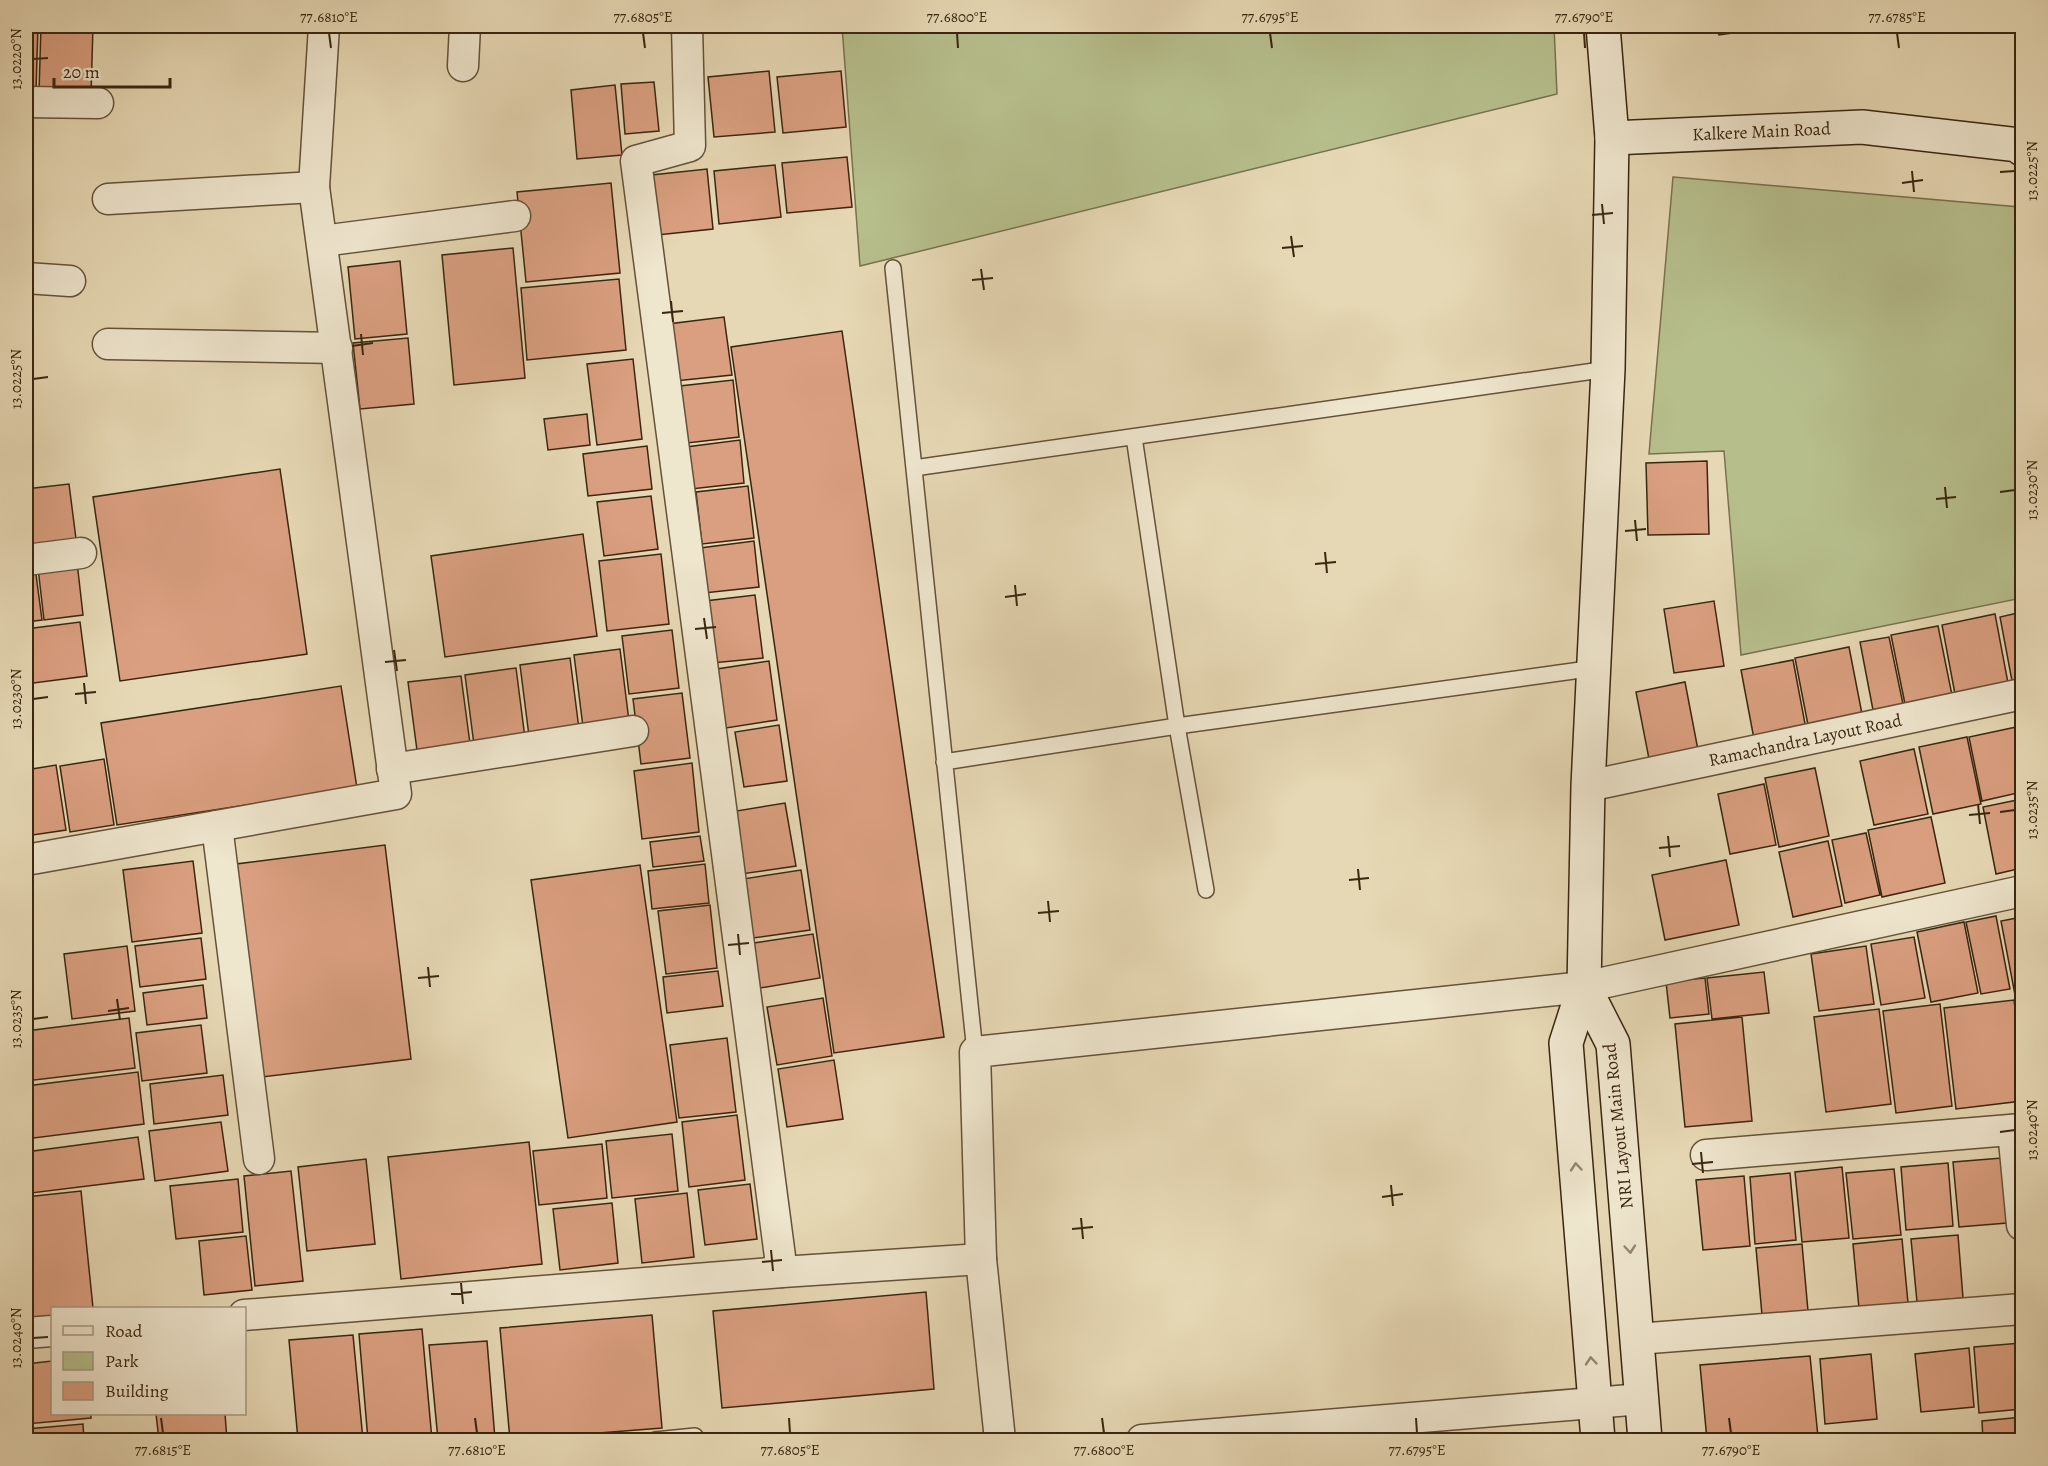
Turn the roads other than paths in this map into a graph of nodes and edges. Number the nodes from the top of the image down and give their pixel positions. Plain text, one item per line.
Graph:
1 (324, 26) edge
2 (465, 26) edge
3 (687, 26) edge
4 (1602, 26) edge
5 (463, 66) dead end
6 (26, 102) edge
7 (99, 103) dead end
8 (1612, 138) junction
9 (2022, 149) edge
10 (314, 187) junction
11 (108, 199) dead end
12 (515, 216) dead end
13 (322, 241) junction
14 (893, 268) dead end
15 (26, 278) edge
16 (69, 280) dead end
17 (108, 344) dead end
18 (338, 348) junction
19 (1608, 369) junction
20 (1134, 437) junction
21 (914, 468) junction
22 (81, 553) dead end
23 (26, 560) edge
24 (1595, 668) junction
25 (2022, 694) edge
26 (1177, 726) junction
27 (633, 731) dead end
28 (944, 762) junction
29 (392, 769) junction
30 (1588, 786) junction
31 (217, 826) junction
32 (26, 860) edge
33 (1206, 890) dead end
34 (2022, 891) edge
35 (1584, 987) junction
36 (975, 1052) junction
37 (2018, 1130) edge
38 (1706, 1155) dead end
39 (259, 1159) dead end
40 (2022, 1225) edge
41 (981, 1259) junction
42 (782, 1272) junction
43 (2022, 1309) edge
44 (246, 1315) edge
45 (51, 1331) edge
46 (26, 1333) edge
47 (1637, 1339) junction
48 (1642, 1400) junction
49 (1595, 1403) junction
50 (694, 1436) dead end
51 (655, 1440) edge
52 (1000, 1440) edge
53 (1142, 1440) edge
54 (1598, 1440) edge
55 (1645, 1440) edge

1 - 10 street
2 - 5 street
3 - 42 street
4 - 8 street
6 - 7 street
8 - 9 street, Kalkere Main Road
8 - 19 street
10 - 11 street
10 - 13 street
12 - 13 street
13 - 18 street
14 - 21 lane
15 - 16 street
17 - 18 street
18 - 29 street
19 - 20 lane
19 - 24 street
20 - 21 lane
20 - 26 lane
21 - 28 lane
22 - 23 street
24 - 26 lane
24 - 30 street
25 - 30 street, Ramachandra Layout Road
26 - 28 lane
26 - 33 lane
27 - 29 street
28 - 36 lane
29 - 31 street
30 - 35 street
31 - 32 street
31 - 39 street
34 - 35 street
35 - 36 street
35 -> 47 street, NRI Layout Main Road
49 -> 35 street
36 - 41 street
37 - 38 street
37 - 40 street
41 - 42 street
41 - 52 street
42 - 44 street
43 - 47 street
45 - 46 street
47 - 48 street, NRI Layout Main Road
48 - 49 street
48 - 55 street, NRI Layout Main Road
49 - 53 street
49 - 54 street
50 - 51 lane

